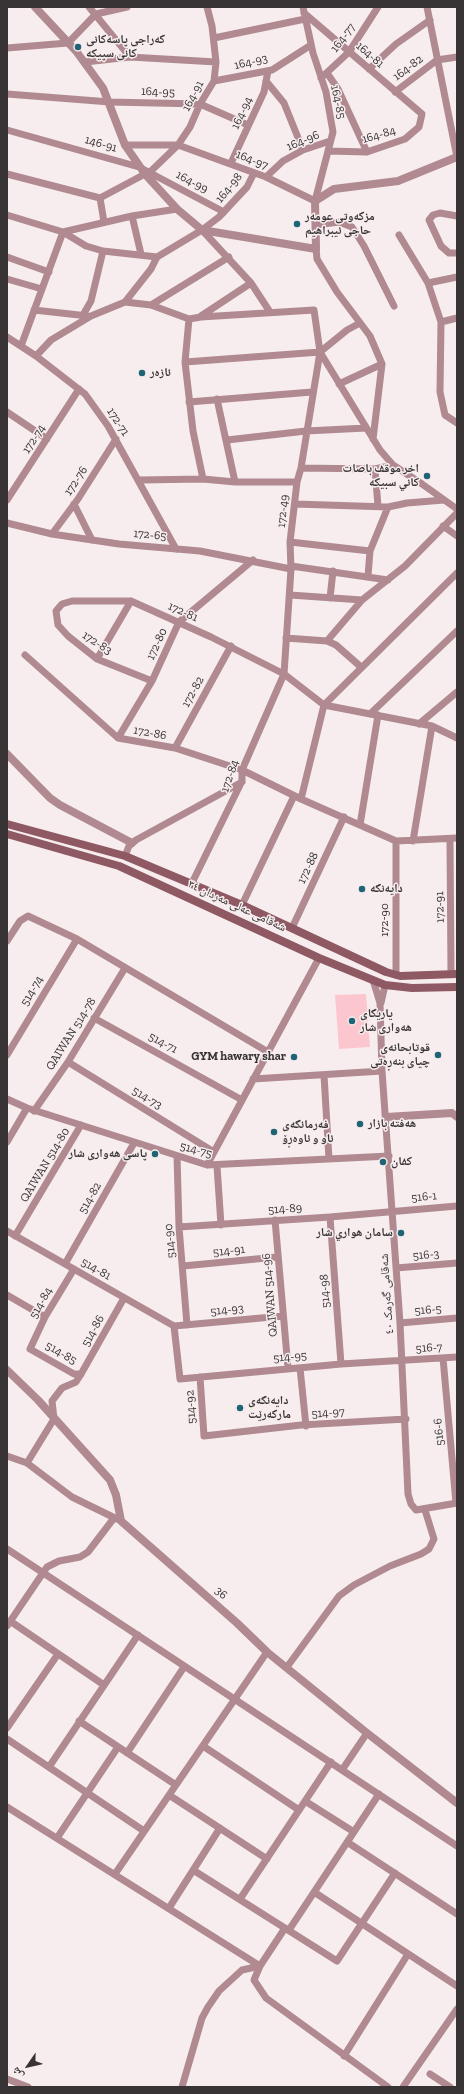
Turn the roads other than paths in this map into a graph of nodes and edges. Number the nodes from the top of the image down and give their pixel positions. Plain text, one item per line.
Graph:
1 (36, 7) edge
2 (89, 7) edge
3 (127, 7) edge
4 (207, 7) edge
5 (378, 7) edge
6 (427, 7) edge
7 (304, 11) edge
8 (96, 14) junction
9 (430, 20) junction
10 (214, 38) junction
11 (68, 43) junction
12 (311, 45) junction
13 (7, 48) edge
14 (349, 52) junction
15 (130, 57) junction
16 (457, 57) edge
17 (437, 60) junction
18 (85, 62) junction
19 (216, 62) junction
20 (369, 69) junction
21 (268, 71) junction
22 (324, 75) junction
23 (214, 81) junction
24 (266, 81) junction
25 (395, 92) junction
26 (7, 94) edge
27 (110, 102) junction
28 (200, 104) junction
29 (422, 114) joint
30 (248, 125) junction
31 (7, 130) edge
32 (330, 141) junction
33 (125, 145) junction
34 (178, 145) junction
35 (303, 150) junction
36 (328, 151) junction
37 (367, 152) junction
38 (457, 156) edge
39 (231, 163) junction
40 (139, 167) junction
41 (148, 173) junction
42 (254, 173) junction
43 (7, 174) edge
44 (266, 177) junction
45 (100, 198) junction
46 (315, 201) junction
47 (176, 210) junction
48 (224, 212) junction
49 (7, 215) edge
50 (132, 216) junction
51 (457, 216) edge
52 (104, 222) junction
53 (316, 225) junction
54 (202, 230) junction
55 (63, 232) junction
56 (399, 235) dead end
57 (316, 249) junction
58 (103, 251) junction
59 (457, 253) edge
60 (140, 254) junction
61 (157, 256) junction
62 (7, 257) edge
63 (229, 257) junction
64 (49, 272) junction
65 (457, 277) edge
66 (7, 279) edge
67 (251, 283) junction
68 (428, 283) junction
69 (42, 289) junction
70 (125, 302) junction
71 (151, 305) junction
72 (394, 306) dead end
73 (34, 310) junction
74 (270, 312) junction
75 (83, 315) junction
76 (91, 316) junction
77 (201, 317) junction
78 (457, 318) edge
79 (189, 319) junction
80 (441, 322) junction
81 (360, 323) junction
82 (7, 337) edge
83 (21, 346) junction
84 (320, 352) junction
85 (36, 356) junction
86 (185, 362) junction
87 (382, 364) junction
88 (339, 384) junction
89 (79, 389) junction
90 (312, 392) junction
91 (217, 399) junction
92 (189, 402) junction
93 (7, 412) edge
94 (457, 423) edge
95 (366, 428) junction
96 (306, 431) junction
97 (47, 439) junction
98 (116, 439) junction
99 (227, 440) junction
100 (373, 440) junction
101 (393, 465) junction
102 (301, 468) junction
103 (375, 469) junction
104 (203, 479) junction
105 (140, 480) junction
106 (235, 482) junction
107 (297, 482) junction
108 (7, 500) edge
109 (444, 500) junction
110 (74, 504) junction
111 (295, 504) junction
112 (378, 506) junction
113 (388, 507) junction
114 (457, 509) edge
115 (457, 513) edge
116 (7, 523) edge
117 (443, 526) junction
118 (52, 534) junction
119 (457, 536) edge
120 (92, 540) junction
121 (290, 542) junction
122 (176, 549) junction
123 (370, 551) junction
124 (253, 560) junction
125 (291, 567) junction
126 (333, 571) junction
127 (457, 573) edge
128 (368, 576) junction
129 (388, 580) junction
130 (290, 596) junction
131 (330, 598) junction
132 (362, 600) junction
133 (131, 601) junction
134 (179, 622) junction
135 (58, 625) joint
136 (457, 631) edge
137 (286, 638) junction
138 (327, 641) junction
139 (231, 646) junction
140 (25, 655) dead end
141 (97, 659) junction
142 (361, 667) junction
143 (284, 674) junction
144 (152, 681) junction
145 (457, 692) edge
146 (324, 705) junction
147 (374, 714) junction
148 (419, 724) junction
149 (432, 726) junction
150 (118, 738) junction
151 (457, 738) edge
152 (175, 748) junction
153 (7, 754) edge
154 (242, 770) junction
155 (242, 782) junction
156 (298, 797) junction
157 (344, 817) junction
158 (7, 824) edge
159 (360, 825) junction
160 (7, 834) edge
161 (453, 839) edge
162 (396, 841) junction
163 (413, 841) junction
164 (132, 843) junction
165 (125, 856) junction
166 (192, 883) junction
167 (242, 905) junction
168 (454, 915) edge
169 (278, 922) junction
170 (295, 930) junction
171 (9, 933) edge
172 (272, 936) junction
173 (77, 939) junction
174 (7, 941) edge
175 (291, 944) junction
176 (319, 958) junction
177 (125, 968) junction
178 (396, 974) junction
179 (454, 974) edge
180 (373, 980) junction
181 (385, 985) junction
182 (457, 987) edge
183 (380, 1003) junction
184 (94, 1018) junction
185 (268, 1052) junction
186 (7, 1055) edge
187 (68, 1062) junction
188 (382, 1071) junction
189 (324, 1075) junction
190 (253, 1079) junction
191 (7, 1099) edge
192 (242, 1100) junction
193 (26, 1108) junction
194 (34, 1111) junction
195 (455, 1115) edge
196 (386, 1117) junction
197 (81, 1125) junction
198 (7, 1142) edge
199 (134, 1143) junction
200 (214, 1152) junction
201 (177, 1156) junction
202 (388, 1156) junction
203 (329, 1159) junction
204 (207, 1165) junction
205 (217, 1166) junction
206 (457, 1206) edge
207 (392, 1211) junction
208 (330, 1217) junction
209 (275, 1220) junction
210 (221, 1225) junction
211 (179, 1227) junction
212 (7, 1231) edge
213 (15, 1236) junction
214 (277, 1257) junction
215 (457, 1263) edge
216 (65, 1264) junction
217 (183, 1266) junction
218 (396, 1268) junction
219 (74, 1269) junction
220 (7, 1295) edge
221 (124, 1298) junction
222 (283, 1316) junction
223 (45, 1317) junction
224 (457, 1318) edge
225 (400, 1324) junction
226 (186, 1325) junction
227 (174, 1326) junction
228 (30, 1349) joint
229 (457, 1357) edge
230 (443, 1358) junction
231 (401, 1360) junction
232 (341, 1364) junction
233 (288, 1368) junction
234 (300, 1368) junction
235 (7, 1370) edge
236 (81, 1374) junction
237 (200, 1377) junction
238 (54, 1419) junction
239 (406, 1419) junction
240 (306, 1426) junction
241 (204, 1436) joint
242 (7, 1456) edge
243 (27, 1463) junction
244 (456, 1503) edge
245 (425, 1510) junction
246 (118, 1520) junction
247 (7, 1549) edge
248 (43, 1573) junction
249 (9, 1624) edge
250 (138, 1635) junction
251 (267, 1652) junction
252 (58, 1654) junction
253 (184, 1667) junction
254 (287, 1667) junction
255 (104, 1685) junction
256 (234, 1700) junction
257 (80, 1721) junction
258 (7, 1728) edge
259 (367, 1733) junction
260 (7, 1739) edge
261 (203, 1746) junction
262 (118, 1747) junction
263 (127, 1753) junction
264 (331, 1762) junction
265 (49, 1767) junction
266 (342, 1770) junction
267 (176, 1785) junction
268 (88, 1793) junction
269 (379, 1794) junction
270 (169, 1795) junction
271 (305, 1801) junction
272 (457, 1803) edge
273 (7, 1807) edge
274 (299, 1810) junction
275 (220, 1828) junction
276 (144, 1831) junction
277 (354, 1832) junction
278 (57, 1838) junction
279 (347, 1842) junction
280 (457, 1846) edge
281 (267, 1859) junction
282 (193, 1870) junction
283 (395, 1873) junction
284 (115, 1874) junction
285 (314, 1892) junction
286 (240, 1899) junction
287 (169, 1908) junction
288 (457, 1914) edge
289 (362, 1924) junction
290 (287, 1929) junction
291 (408, 1954) junction
292 (260, 1966) junction
293 (457, 1986) edge
294 (457, 2009) edge
295 (454, 2018) edge
296 (344, 2056) junction
297 (430, 2074) dead end
298 (7, 2079) edge
299 (28, 2087) edge
300 (182, 2087) edge
301 (388, 2087) edge
302 (403, 2087) edge
303 (450, 2087) edge

1 - 11 street
2 - 8 street
3 - 8 street
4 - 10 street, 164-91
5 - 14 street, 164-77
6 - 9 street
7 - 10 street
7 - 12 street, 164-85
7 - 14 street, 164-81
8 - 11 street
8 - 15 street
9 - 17 street
9 - 20 street
10 - 19 street, 164-91
11 - 13 street
11 - 18 street
12 - 21 street, 164-93
12 - 22 street, 164-85
14 - 20 street, 164-81
14 - 22 street, 164-77
15 - 18 street
15 - 19 street
16 - 17 street, 164-82
17 - 25 street, 164-82
17 - 38 street
18 - 27 street
19 - 23 street, 164-91
20 - 25 street, 164-81
21 - 23 street, 164-93
21 - 24 street, 164-94
22 - 32 street, 164-85
22 - 37 street
23 - 28 street, 164-91
24 - 30 street, 164-94
24 - 35 street, 164-93
25 - 29 street, 164-81
26 - 27 street, 164-95
27 - 28 street, 164-95
27 - 33 street
28 - 30 street, 164-95
28 - 34 street, 164-91
29 - 37 street, 164-84
30 - 39 street, 164-94
31 - 40 street, 146-91
32 - 35 street, 164-96
32 - 36 street, 164-85
33 - 34 street, 164-97
33 - 40 street
34 - 39 street, 164-97
34 - 41 street
35 - 44 street, 164-96
36 - 37 street, 164-84
36 - 46 street, 164-85
38 - 46 street
39 - 42 street, 164-97
40 - 41 street
41 - 45 street
41 - 47 street
41 - 48 street, 164-99
42 - 44 street, 164-97
42 - 48 street, 164-98
43 - 45 street
44 - 46 street, 164-97
45 - 52 street
46 - 53 street
47 - 50 street
47 - 54 street
48 - 54 street, 164-98
49 - 55 street
50 - 52 street
50 - 60 street
51 - 59 street
52 - 55 street
53 - 57 street
53 - 72 street
54 - 57 street
54 - 61 street, 164-98
54 - 63 street
55 - 58 street
55 - 64 street
56 - 68 street
57 - 81 street
58 - 60 street
58 - 75 street
60 - 61 street
61 - 70 street
62 - 64 street
63 - 67 street
63 - 71 street
64 - 69 street
65 - 68 street
66 - 69 street
67 - 74 street
67 - 77 street
68 - 80 street
69 - 73 street
70 - 71 street
70 - 76 street
71 - 79 street
73 - 75 street
73 - 83 street
74 - 77 street
74 - 84 street
75 - 76 street
76 - 85 street
77 - 79 street
78 - 80 street
79 - 86 street
80 - 94 street
81 - 84 street
81 - 87 street
82 - 83 street, 172-71
83 - 85 street, 172-71
84 - 86 street
84 - 88 street
84 - 90 street, 172-49
85 - 89 street, 172-71
86 - 92 street
87 - 88 street
87 - 100 street
88 - 95 street
89 - 97 street, 172-74
89 - 98 street, 172-71
90 - 91 street
90 - 96 street, 172-49
91 - 92 street
91 - 99 street
92 - 104 street
93 - 97 street
95 - 96 street
95 - 100 street
96 - 99 street
96 - 102 street, 172-49
97 - 108 street, 172-74
98 - 105 street, 172-71
98 - 110 street, 172-76
99 - 106 street
100 - 101 street
101 - 103 street
101 - 109 street
102 - 103 street
102 - 107 street, 172-49
103 - 112 street
104 - 105 street
104 - 106 street
105 - 122 street, 172-71
106 - 107 street
107 - 111 street, 172-49
109 - 113 street
109 - 114 street
110 - 118 street, 172-76
110 - 120 street
111 - 112 street
111 - 121 street, 172-49
112 - 113 street
113 - 123 street
115 - 117 street
116 - 118 street, 172-65
117 - 119 street
117 - 129 street
118 - 120 street, 172-65
120 - 122 street, 172-65
121 - 123 street
121 - 125 street, 172-49
122 - 124 street, 172-65
123 - 128 street
124 - 125 street, 172-65
124 - 134 street, 172-80
125 - 126 street, 172-65
125 - 130 street, 172-49
126 - 128 street, 172-65
126 - 131 street
127 - 142 street
128 - 129 street, 172-65
129 - 132 street
130 - 131 street
130 - 137 street, 172-49
131 - 132 street
132 - 138 street
133 - 134 street, 172-81
133 - 135 street, 172-81
133 - 141 street
134 - 139 street, 172-81
134 - 144 street, 172-80
135 - 141 street, 172-83
136 - 147 street
137 - 138 street
137 - 143 street, 172-49
138 - 142 street
139 - 143 street, 172-81
139 - 152 street, 172-82
140 - 150 street, 172-86
141 - 144 street, 172-83
142 - 146 street
143 - 146 street, 172-81
143 - 154 street, 172-84
144 - 150 street, 172-80
145 - 148 street
146 - 147 street
146 - 156 street
147 - 148 street
147 - 159 street
148 - 149 street
149 - 151 street
149 - 163 street
150 - 152 street, 172-86
152 - 154 street, 172-86
153 - 164 street
154 - 155 street, 172-84
154 - 156 street, 172-86
155 - 164 street
155 - 166 street, 172-84
156 - 157 street, 172-86
156 - 167 street
157 - 159 street, 172-86
157 - 170 street, 172-88
158 - 165 main road, شەقامی عەلی مەردان ٣٤
159 - 162 street, 172-86
160 - 172 main road, شەقامی عەلی مەردان ٣٤
161 - 163 street, 172-86
161 - 168 street, 172-91
162 - 163 street, 172-86
162 - 178 street, 172-90
164 - 165 street
165 - 166 main road, شەقامی عەلی مەردان ٣٤
166 - 167 main road, شەقامی عەلی مەردان ٣٤
167 - 169 main road, شەقامی عەلی مەردان ٣٤
168 - 179 street, 172-91
169 - 170 main road, شەقامی عەلی مەردان ٣٤
169 - 172 main road
170 - 175 main road
170 - 178 main road, شەقامی عەلی مەردان ٣٤
171 - 173 street
171 - 174 street
172 - 175 main road, شەقامی عەلی مەردان ٣٤
173 - 177 street
173 - 186 street, 514-74
175 - 176 main road, شەقامی عەلی مەردان ٣٤
176 - 180 main road, شەقامی عەلی مەردان ٣٤
176 - 185 street
177 - 184 street, QAIWAN 514-78
177 - 185 street
178 - 179 main road, شەقامی عەلی مەردان ٣٤
180 - 181 main road, شەقامی عەلی مەردان ٣٤
180 - 183 street, شەقامی گەرمک ٤٠
181 - 182 main road, شەقامی عەلی مەردان ٣٤
181 - 183 street, شەقامی گەرمک ٤٠
183 - 188 street, شەقامی گەرمک ٤٠
184 - 187 street, QAIWAN 514-78
184 - 192 street, 514-71
185 - 190 street
187 - 194 street, QAIWAN 514-78
187 - 200 street, 514-73
188 - 189 street
188 - 196 street, شەقامی گەرمک ٤٠
189 - 190 street
189 - 203 street
190 - 192 street
191 - 193 street, 514-75
192 - 200 street
193 - 194 street, 514-75
193 - 198 street
194 - 197 street, 514-75
195 - 196 street
196 - 202 street, شەقامی گەرمک ٤٠
197 - 199 street, 514-75
197 - 213 street, QAIWAN 514-80
199 - 201 street, 514-75
199 - 216 street, 514-82
200 - 204 street
201 - 204 street, 514-75
201 - 211 street, 514-90
202 - 203 street, 514-75
202 - 207 street, شەقامی گەرمک ٤٠
203 - 205 street, 514-75
204 - 205 street, 514-75
205 - 210 street
206 - 207 street, 516-1
207 - 208 street, 514-89
207 - 218 street, شەقامی گەرمک ٤٠
208 - 209 street, 514-89
208 - 232 street, 514-98
209 - 210 street, 514-89
209 - 214 street, QAIWAN 514-96
210 - 211 street, 514-89
211 - 217 street, 514-90
212 - 213 street, 514-81
213 - 216 street, 514-81
214 - 217 street, 514-91
214 - 222 street, QAIWAN 514-96
215 - 218 street, 516-3
216 - 219 street, 514-81
217 - 226 street, 514-90
218 - 225 street, شەقامی گەرمک ٤٠
219 - 221 street, 514-81
219 - 223 street, 514-84
220 - 223 street
221 - 227 street, 514-81
221 - 236 street, 514-86
222 - 226 street, 514-93
222 - 233 street, QAIWAN 514-96
223 - 228 street, 514-84
224 - 225 street, 516-5
225 - 231 street, شەقامی گەرمک ٤٠
226 - 227 street, 514-93
227 - 237 street, 514-95
228 - 236 street, 514-85
229 - 230 street, 516-7
230 - 231 street, 516-7
230 - 244 street, 516-6
231 - 232 street, 514-95
231 - 239 street, شەقامی گەرمک ٤٠
232 - 234 street, 514-95
233 - 234 street, 514-95
233 - 237 street, 514-95
234 - 240 street
235 - 238 street
236 - 238 street
237 - 241 street, 514-92
238 - 243 street
238 - 246 street
239 - 240 street, 514-97
239 - 245 street, شەقامی گەرمک ٤٠
240 - 241 street, 514-97
242 - 243 street
243 - 246 street
244 - 245 street
245 - 254 street
246 - 248 street
246 - 251 street, 36
247 - 248 street
248 - 249 street
248 - 250 street
249 - 252 street
250 - 253 street
250 - 255 street
251 - 254 street, 36
251 - 256 street
252 - 255 street
252 - 258 street
253 - 256 street
253 - 263 street
254 - 259 street, 36
255 - 257 street
256 - 261 street
256 - 264 street
257 - 262 street
257 - 265 street
259 - 266 street
259 - 272 street, 36
260 - 265 street
261 - 267 street
261 - 274 street
262 - 263 street
262 - 268 street
263 - 267 street
264 - 266 street
264 - 271 street
265 - 268 street
266 - 269 street
267 - 270 street
268 - 276 street
268 - 278 street
269 - 277 street
269 - 280 street
270 - 275 street
270 - 276 street
271 - 274 street
271 - 277 street
273 - 278 street
274 - 281 street
275 - 281 street
275 - 282 street
276 - 284 street
277 - 279 street
278 - 284 street
279 - 283 street
279 - 285 street
281 - 286 street
282 - 286 street
282 - 287 street
283 - 288 street
283 - 289 street
284 - 287 street
285 - 289 street
285 - 290 street
286 - 290 street
287 - 292 street
289 - 290 street
289 - 291 street
290 - 292 street
291 - 293 street
291 - 296 street
292 - 296 street
292 - 300 street
294 - 295 street
295 - 302 street
296 - 301 street
297 - 303 street
298 - 299 street

